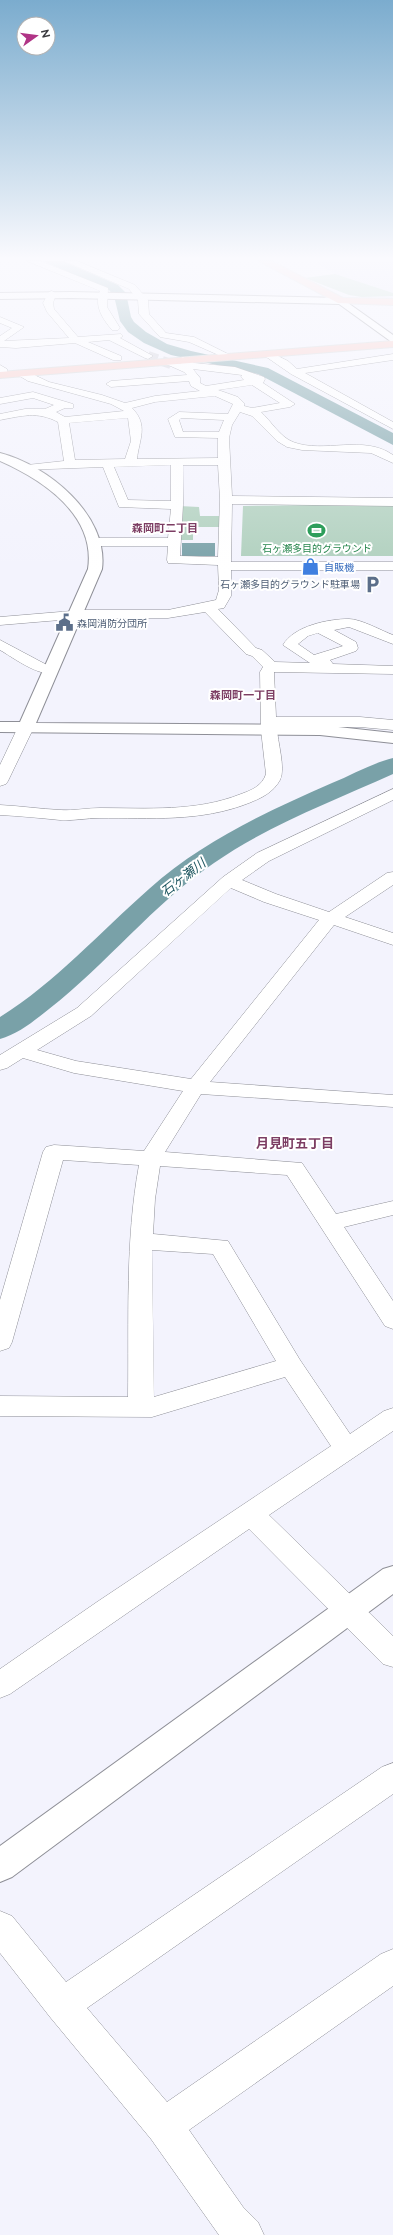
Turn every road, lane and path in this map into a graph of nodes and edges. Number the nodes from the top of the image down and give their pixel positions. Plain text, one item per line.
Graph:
1 (62, 365) edge
2 (111, 365) edge
3 (175, 365) tunnel mouth
4 (193, 365) tunnel mouth
5 (288, 365) edge
6 (342, 365) edge
7 (1, 371) edge
8 (231, 372) dead end
9 (295, 372) junction
10 (22, 373) junction
11 (195, 378) junction
12 (164, 380) junction
13 (101, 381) dead end
14 (254, 382) junction
15 (111, 384) junction
16 (206, 390) junction
17 (218, 393) junction
18 (94, 396) junction
19 (186, 396) junction
20 (155, 400) junction
21 (0, 401) edge
22 (63, 405) junction
23 (386, 408) dead end
24 (128, 410) junction
25 (251, 411) junction
26 (47, 412) junction
27 (366, 412) junction
28 (235, 413) junction
29 (0, 417) edge
30 (63, 420) junction
31 (393, 426) edge
32 (134, 429) junction
33 (122, 430) dead end
34 (79, 431) dead end
35 (65, 432) junction
36 (225, 435) junction
37 (0, 457) edge
38 (393, 460) edge
39 (223, 461) junction
40 (177, 462) junction
41 (131, 463) junction
42 (70, 464) junction
43 (107, 464) junction
44 (393, 464) edge
45 (27, 468) junction
46 (393, 469) edge
47 (226, 500) junction
48 (393, 502) edge
49 (177, 505) junction
50 (94, 542) junction
51 (173, 542) junction
52 (224, 563) junction
53 (393, 566) edge
54 (208, 607) junction
55 (74, 615) junction
56 (0, 621) edge
57 (320, 628) junction
58 (393, 640) edge
59 (0, 644) edge
60 (322, 664) junction
61 (271, 666) junction
62 (51, 669) junction
63 (393, 670) edge
64 (393, 725) edge
65 (269, 726) junction
66 (0, 727) edge
67 (26, 727) junction
68 (393, 738) edge
69 (0, 781) edge
70 (393, 794) edge
71 (0, 810) edge
72 (393, 877) edge
73 (229, 881) junction
74 (331, 918) junction
75 (393, 939) edge
76 (21, 1051) junction
77 (0, 1064) edge
78 (196, 1086) junction
79 (393, 1101) edge
80 (151, 1158) junction
81 (393, 1208) edge
82 (331, 1224) junction
83 (141, 1241) junction
84 (393, 1320) edge
85 (0, 1342) edge
86 (291, 1366) junction
87 (0, 1406) edge
88 (140, 1408) junction
89 (393, 1418) edge
90 (347, 1449) junction
91 (251, 1514) junction
92 (393, 1578) edge
93 (348, 1610) junction
94 (393, 1655) edge
95 (0, 1685) edge
96 (393, 1777) edge
97 (0, 1866) edge
98 (0, 1927) edge
99 (393, 1966) edge
100 (62, 2005) junction
101 (164, 2126) junction
102 (245, 2235) edge

1 - 7 main road
2 - 10 main road
3 - 11 street
4 - 14 street
5 - 9 street
6 - 9 street
7 - 10 main road
8 - 14 street
9 - 27 street
10 - 18 street
11 - 12 street
11 - 16 street
12 - 15 street
12 - 19 street
13 - 15 street
14 - 16 street
14 - 25 street
15 - 20 street
16 - 17 street
17 - 19 street
17 - 28 street
18 - 22 street
18 - 24 street
19 - 20 street
20 - 24 street
21 - 22 street
22 - 26 street
23 - 27 street
24 - 30 street
24 - 32 street
25 - 28 street
25 - 38 street
26 - 29 street
26 - 30 street
27 - 31 street
28 - 36 street
28 - 36 street
30 - 35 street
32 - 33 street
32 - 41 street
34 - 35 street
35 - 42 street
36 - 39 street
37 - 45 street
39 - 40 street
39 - 47 street
40 - 41 street
40 - 49 street
41 - 43 street
42 - 43 street
42 - 45 street
43 - 49 street
44 - 46 street
45 - 50 street
47 - 48 street
47 - 52 street
49 - 51 street
50 - 51 street
50 - 55 street
51 - 52 street
52 - 53 street
52 - 54 street
54 - 55 street
54 - 61 street
55 - 56 street
55 - 62 street
57 - 58 street
57 - 60 street
57 - 60 street
59 - 62 street
60 - 61 street
60 - 63 street
61 - 65 street
62 - 67 street
64 - 65 street
65 - 67 street
65 - 68 street
65 - 71 street
66 - 67 street
67 - 69 street
70 - 73 street
72 - 74 street
73 - 74 street
73 - 76 street
74 - 75 street
74 - 78 street
76 - 77 street
76 - 78 street
78 - 79 street
78 - 80 street
80 - 82 street
80 - 83 street
80 - 85 street
81 - 82 street
82 - 84 street
83 - 86 street
83 - 88 street
86 - 88 street
86 - 90 street
87 - 88 street
89 - 90 street
90 - 91 street
91 - 93 street
91 - 95 street
92 - 93 street
93 - 94 street
93 - 97 street
96 - 100 street
98 - 100 street
99 - 101 street
100 - 101 street
101 - 102 street

